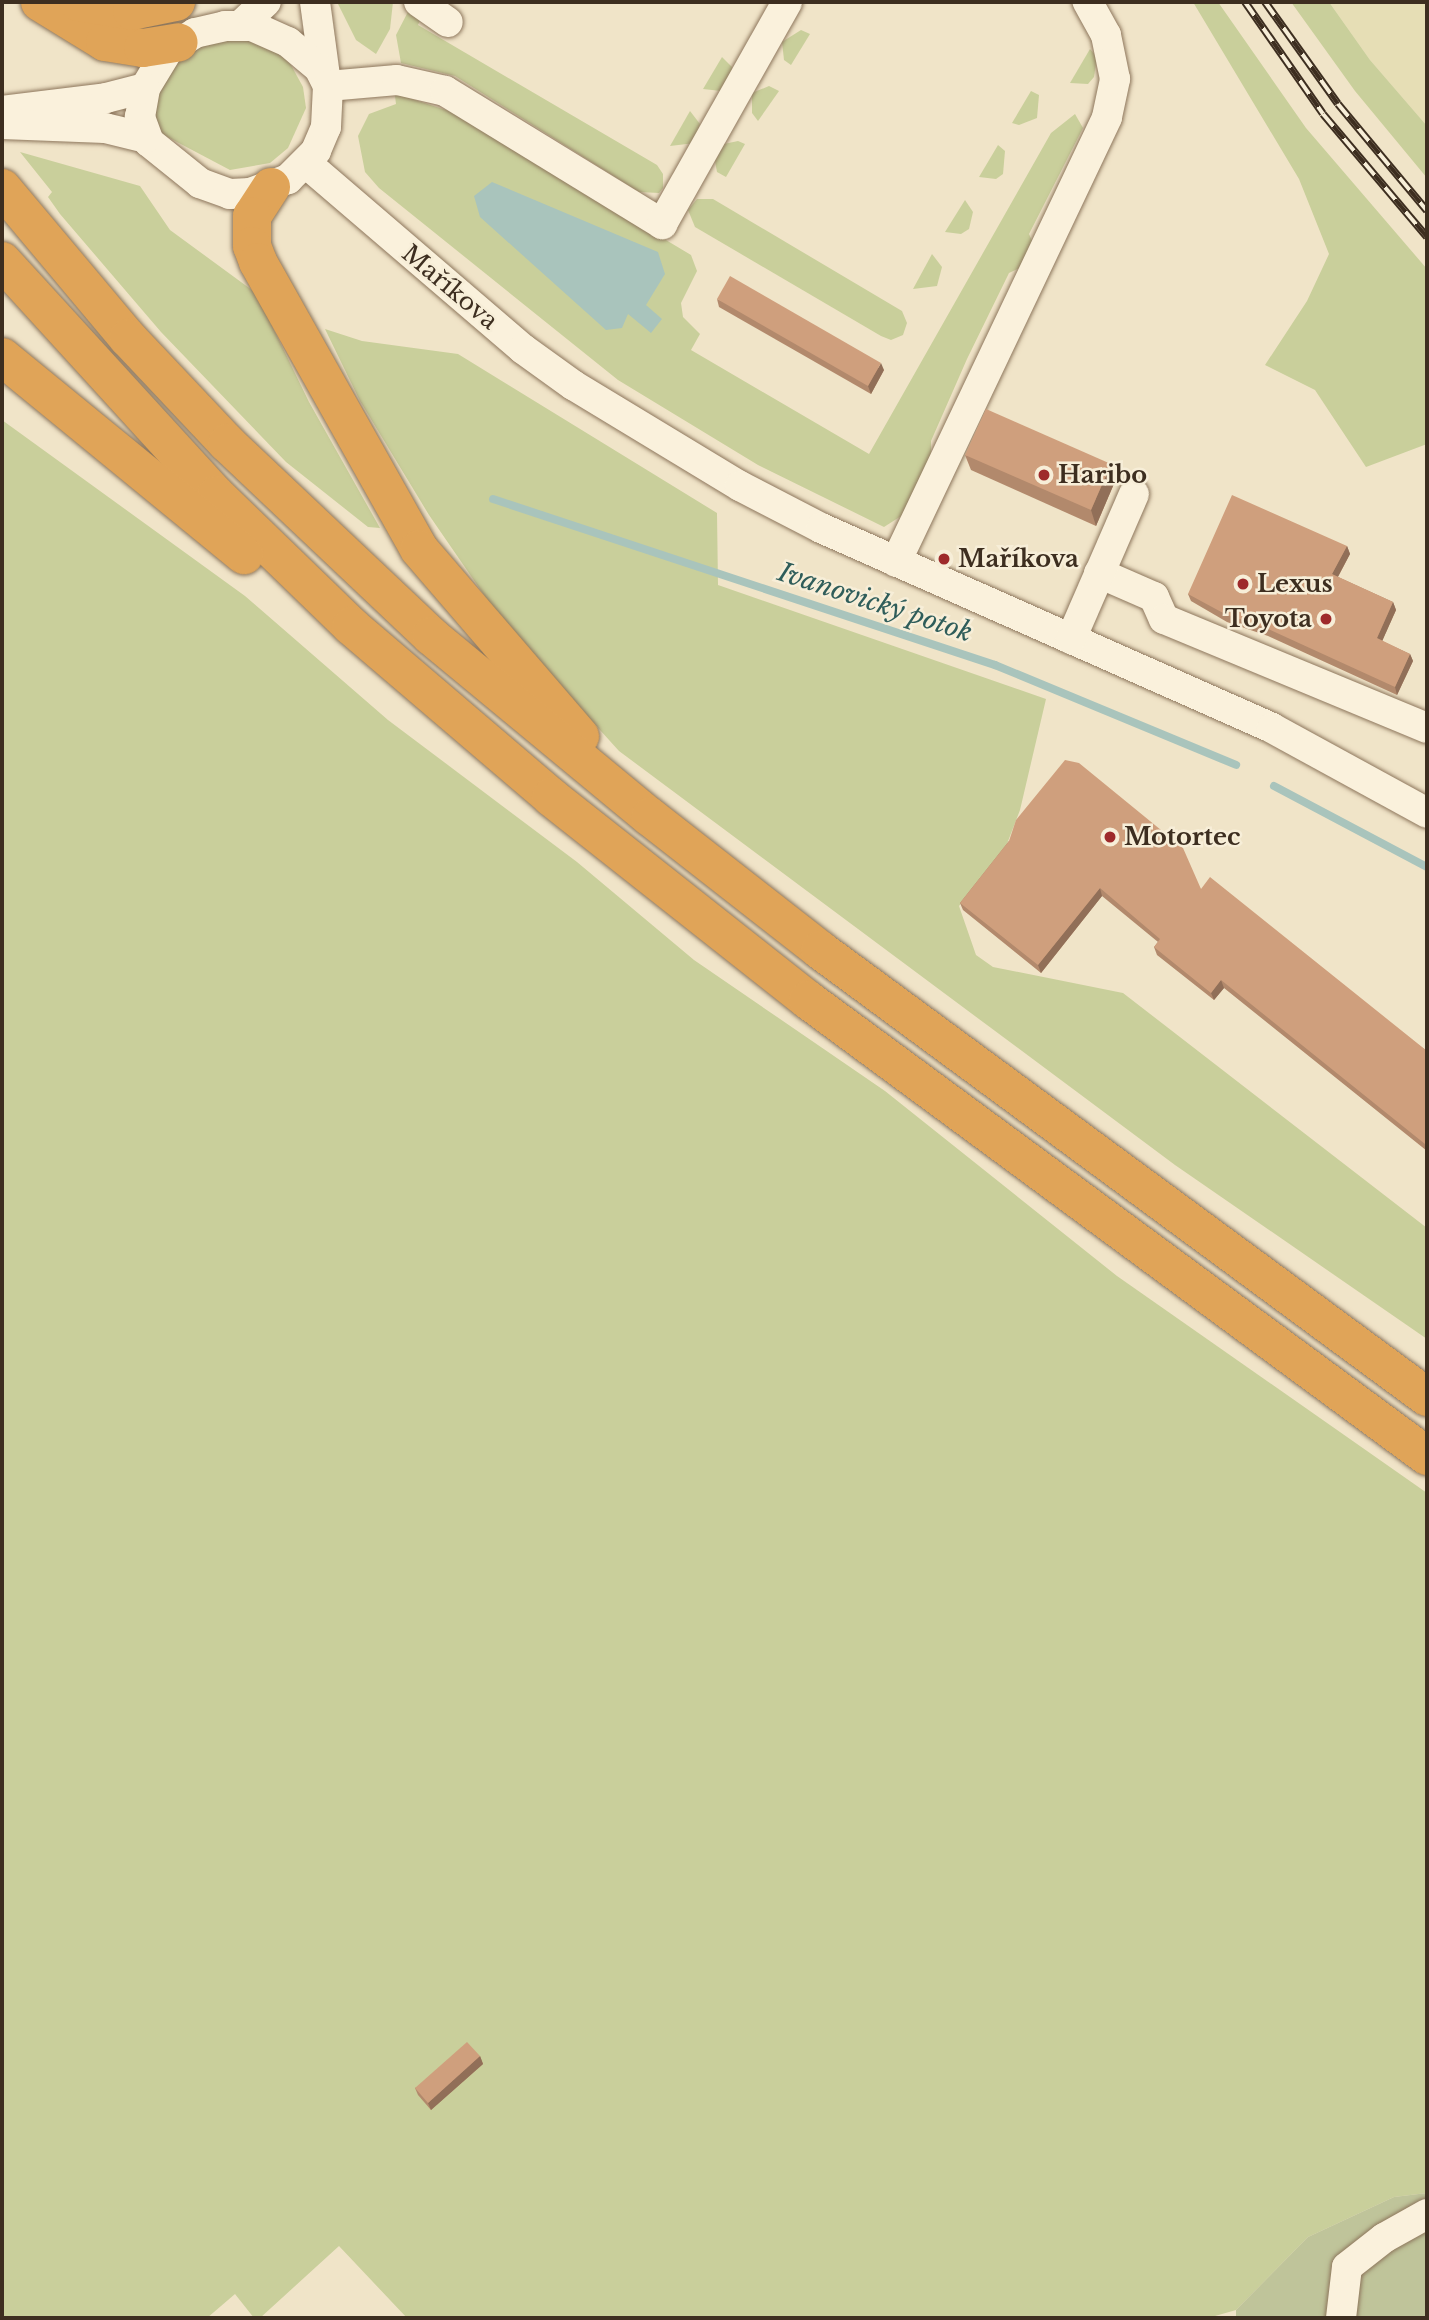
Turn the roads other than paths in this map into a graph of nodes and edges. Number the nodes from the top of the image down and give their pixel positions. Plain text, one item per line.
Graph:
1 (40, 2) edge
2 (78, 2) edge
3 (176, 2) edge
4 (266, 2) edge
5 (315, 2) edge
6 (419, 2) edge
7 (787, 2) edge
8 (1088, 2) edge
9 (448, 22) dead end
10 (241, 24) junction
11 (179, 42) junction
12 (326, 81) junction
13 (145, 88) junction
14 (2, 111) edge
15 (2, 124) edge
16 (146, 138) junction
17 (306, 163) junction
18 (2, 187) edge
19 (271, 187) junction
20 (2, 261) edge
21 (2, 357) edge
22 (1134, 494) dead end
23 (896, 562) junction
24 (1099, 573) junction
25 (351, 626) junction
26 (1071, 639) junction
27 (1427, 728) edge
28 (1427, 813) edge
29 (650, 817) junction
30 (1427, 1397) edge
31 (1427, 1457) edge
32 (1427, 2214) edge
33 (1341, 2318) edge

1 - 11 highway
2 - 3 highway
4 - 10 street
5 - 12 street
6 - 9 street
7 - 12 street
8 - 23 street
10 - 11 street
10 - 12 street
11 - 13 street
12 - 17 street
13 - 14 street
13 - 16 street
15 - 16 street
16 - 19 street
17 - 19 street
17 - 23 street, Maříkova
18 - 29 highway
19 - 29 highway
20 - 25 highway
21 - 25 highway
22 - 24 street
23 - 26 street, Maříkova
24 - 26 street
24 - 27 street
25 - 31 highway
26 - 28 street, Maříkova
29 - 30 highway
32 - 33 street

